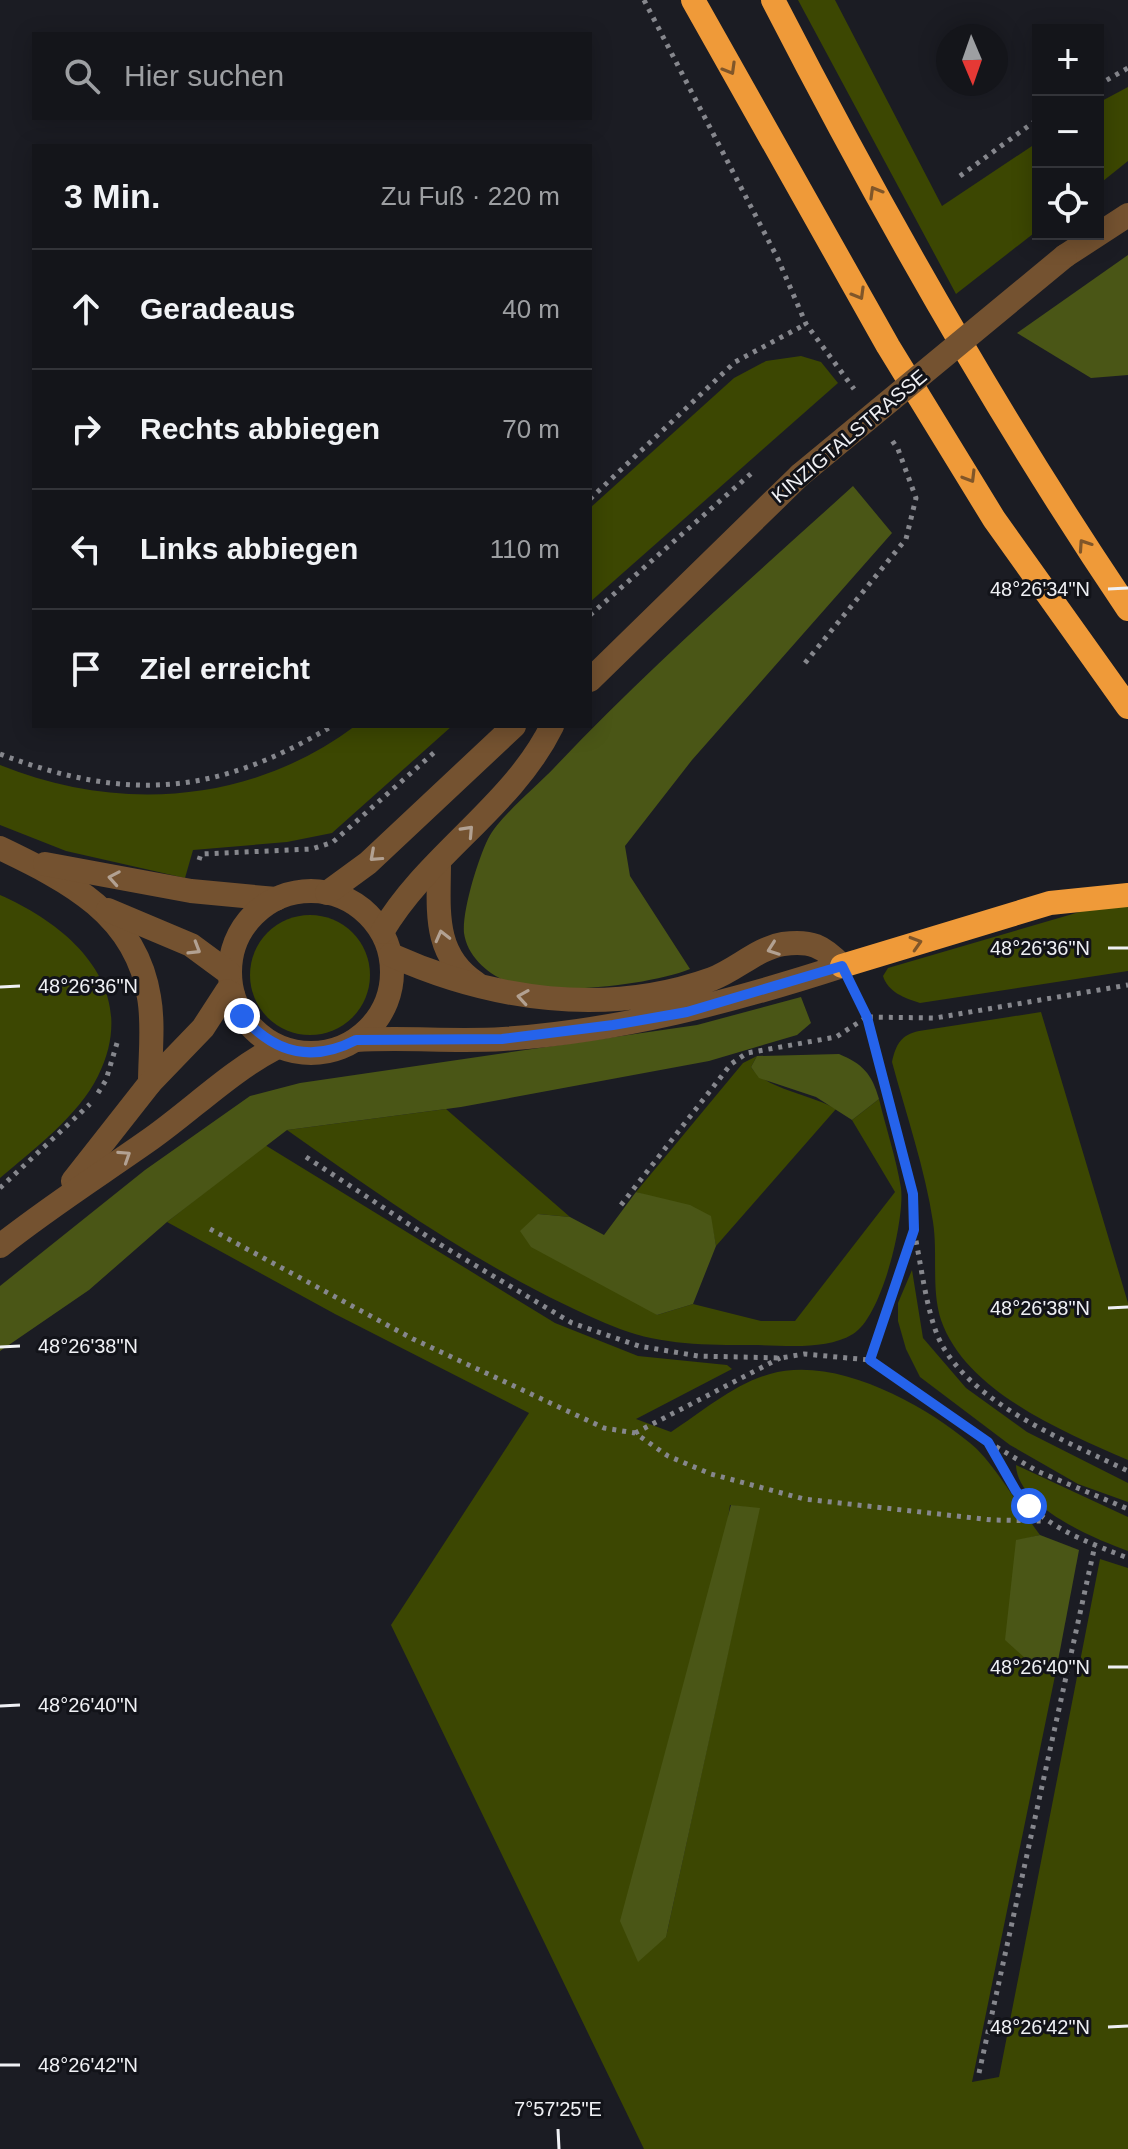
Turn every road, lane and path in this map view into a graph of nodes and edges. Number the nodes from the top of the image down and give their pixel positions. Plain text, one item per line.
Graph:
1 (644, 0) edge
2 (693, 0) edge
3 (773, 0) edge
4 (1128, 68) edge
5 (1104, 82) edge
6 (1032, 123) edge
7 (960, 176) dead end
8 (1128, 215) edge
9 (898, 449) dead end
10 (760, 465) dead end
11 (592, 497) edge
12 (1128, 609) edge
13 (592, 613) edge
14 (805, 663) dead end
15 (592, 678) edge
16 (1128, 707) edge
17 (329, 728) edge
18 (512, 728) edge
19 (551, 728) edge
20 (440, 747) dead end
21 (0, 754) edge
22 (0, 848) edge
23 (24, 859) junction
24 (439, 862) junction
25 (191, 891) junction
26 (327, 893) junction
27 (1128, 895) edge
28 (276, 899) junction
29 (106, 910) junction
30 (386, 944) junction
31 (842, 966) junction
32 (231, 984) junction
33 (1128, 985) edge
34 (488, 991) junction
35 (867, 1017) junction
36 (119, 1032) dead end
37 (356, 1040) junction
38 (277, 1047) junction
39 (150, 1083) junction
40 (306, 1157) dead end
41 (0, 1188) edge
42 (60, 1198) junction
43 (621, 1205) dead end
44 (210, 1229) dead end
45 (914, 1230) junction
46 (0, 1246) edge
47 (781, 1358) junction
48 (870, 1360) junction
49 (635, 1433) junction
50 (988, 1442) junction
51 (1128, 1471) edge
52 (1128, 1509) edge
53 (1043, 1521) junction
54 (1095, 1545) junction
55 (1128, 1558) edge
56 (979, 2073) dead end

1 - 11 path
2 -> 16 highway
12 -> 3 highway
4 - 5 path
6 - 7 path
8 - 15 street, KINZIGTALSTRASSE, bridge
9 - 14 path
10 - 13 path
17 - 21 path
18 -> 26 street
24 -> 19 street
20 - 25 path
22 - 23 street
25 -> 23 street
23 - 29 street
24 - 30 street
34 -> 24 street
25 - 28 street
26 - 28 street
26 - 30 street
31 -> 27 highway
28 - 32 street
29 -> 32 street
29 - 39 street
30 - 34 street
30 - 37 street
31 -> 34 street
31 - 35 path
31 - 37 street
32 - 38 street
32 - 39 street
33 - 35 path
35 - 43 path
35 - 45 path
36 - 41 path
37 - 38 street
42 -> 38 street
39 - 42 street
40 - 47 path
42 - 46 street
44 - 49 path
45 - 48 path
45 - 51 path
47 - 48 path
47 - 49 path
48 - 50 path
49 - 53 path
50 - 52 path
50 - 53 path
53 - 54 path
54 - 55 path
54 - 56 path

